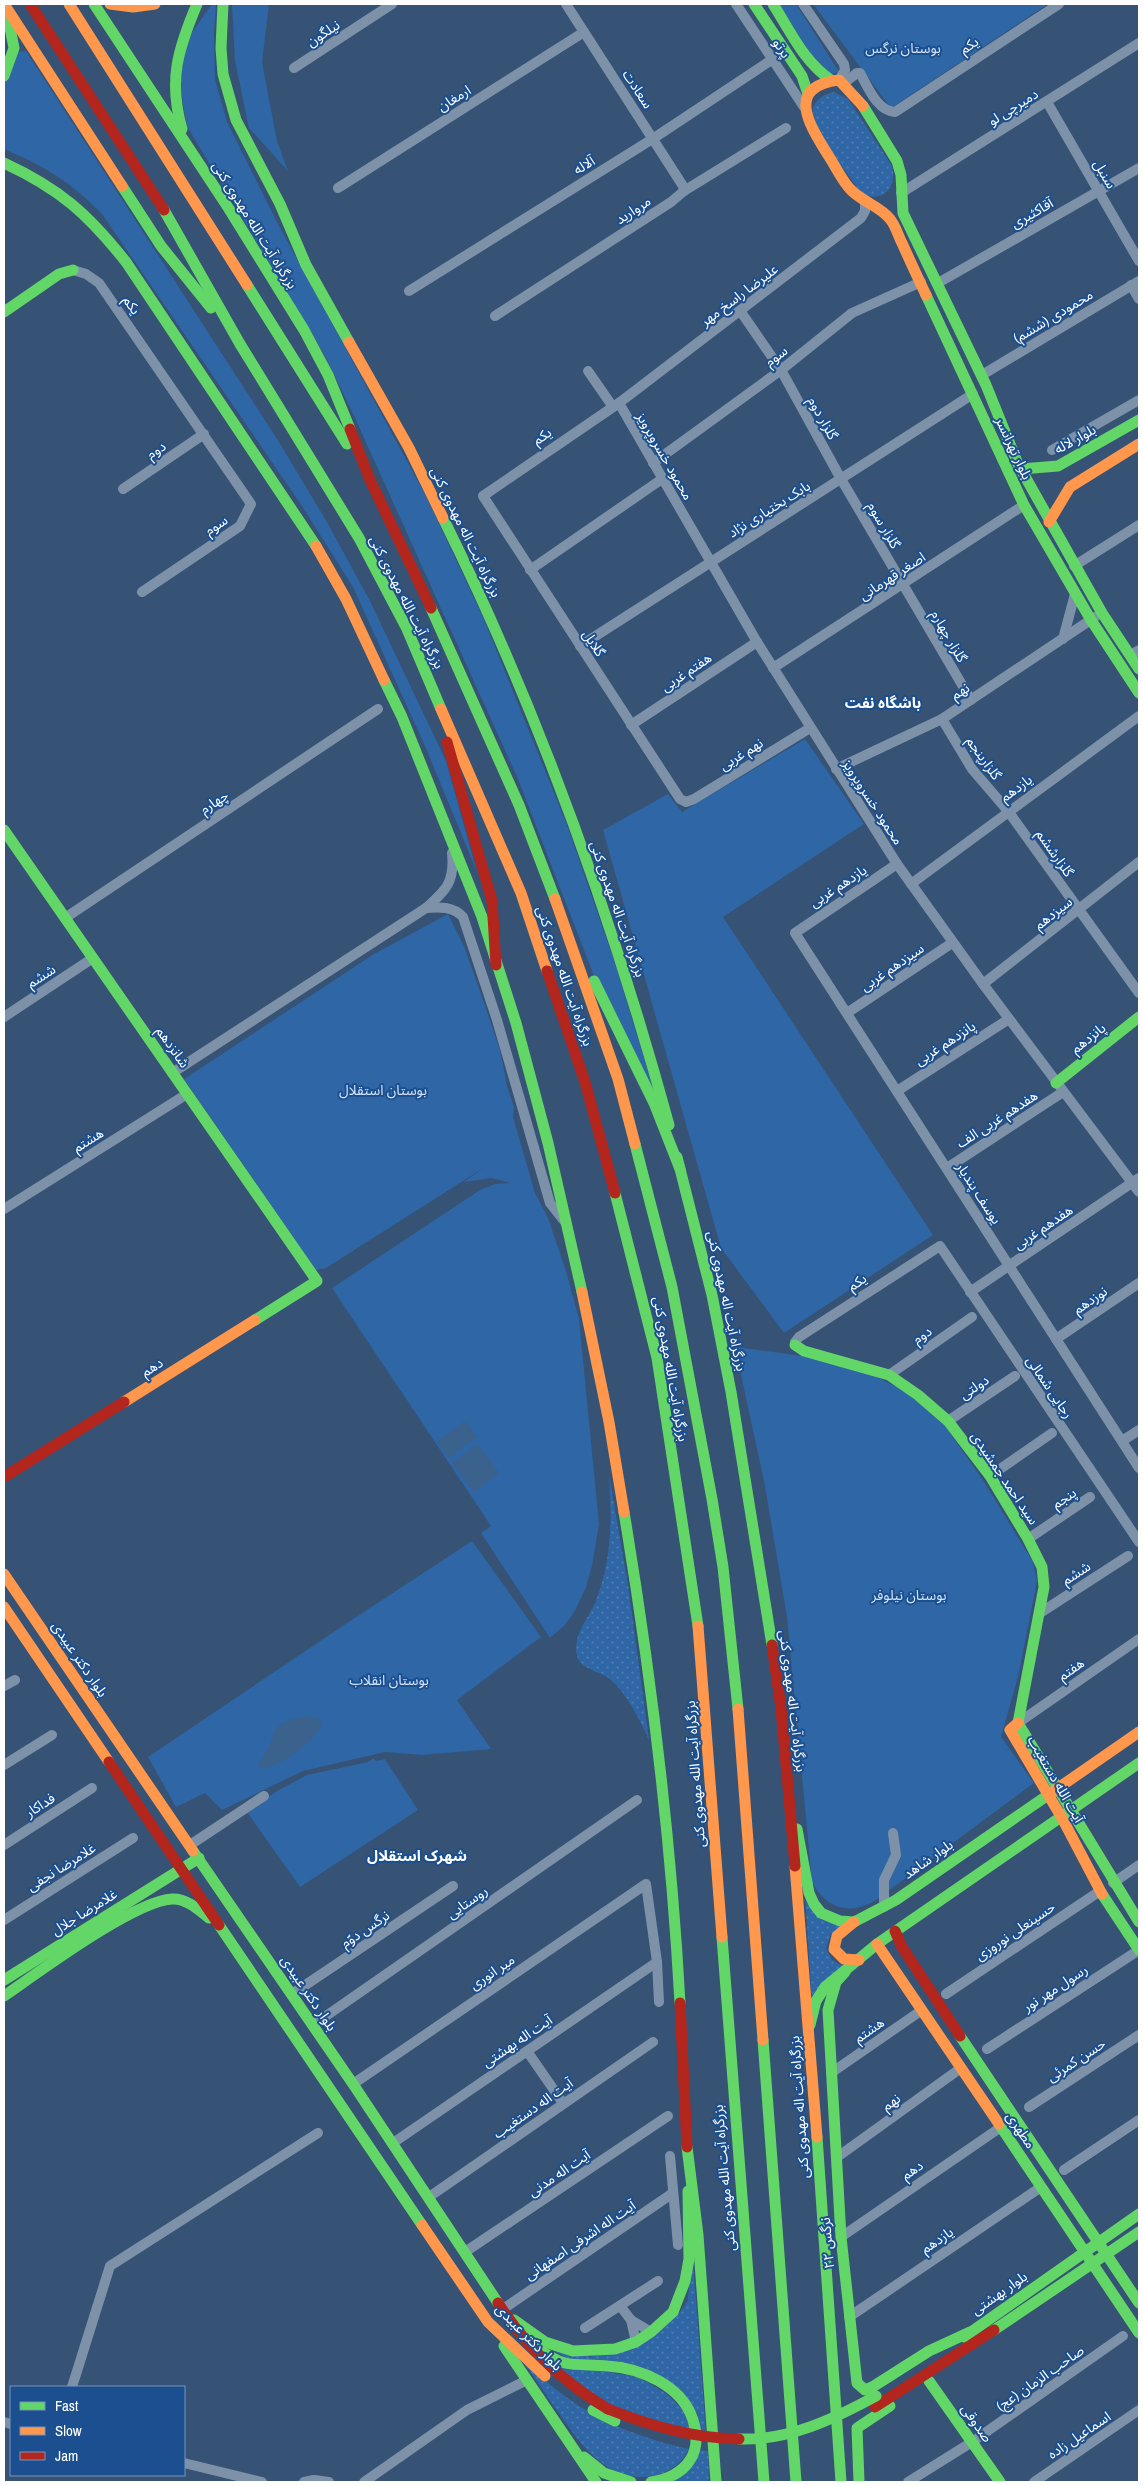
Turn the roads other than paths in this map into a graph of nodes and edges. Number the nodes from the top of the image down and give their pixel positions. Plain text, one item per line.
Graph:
1 (4, 4) edge
2 (30, 4) edge
3 (69, 4) edge
4 (94, 4) edge
5 (110, 4) edge
6 (155, 4) edge
7 (197, 4) edge
8 (223, 4) edge
9 (392, 4) edge
10 (566, 4) edge
11 (736, 4) edge
12 (754, 4) edge
13 (773, 4) edge
14 (803, 4) edge
15 (1060, 4) edge
16 (4, 8) edge
17 (584, 32) junction
18 (1139, 43) edge
19 (772, 59) junction
20 (294, 68) dead end
21 (4, 76) edge
22 (838, 81) junction
23 (808, 94) junction
24 (1047, 102) junction
25 (804, 107) junction
26 (786, 128) dead end
27 (654, 138) junction
28 (189, 148) junction
29 (4, 163) edge
30 (1139, 168) edge
31 (338, 188) dead end
32 (1099, 191) junction
33 (684, 192) junction
34 (901, 192) junction
35 (865, 203) junction
36 (877, 207) junction
37 (1139, 261) edge
38 (73, 270) joint
39 (921, 282) junction
40 (938, 283) junction
41 (1135, 283) edge
42 (409, 291) dead end
43 (1139, 299) edge
44 (4, 312) edge
45 (741, 312) junction
46 (495, 316) dead end
47 (240, 344) junction
48 (781, 370) junction
49 (588, 371) dead end
50 (982, 375) junction
51 (973, 394) junction
52 (1139, 400) edge
53 (616, 405) junction
54 (1139, 420) edge
55 (1126, 428) junction
56 (204, 434) junction
57 (1138, 445) edge
58 (1052, 450) dead end
59 (654, 463) junction
60 (1021, 469) junction
61 (662, 479) junction
62 (841, 479) junction
63 (370, 480) junction
64 (123, 490) dead end
65 (483, 496) joint
66 (1024, 506) junction
67 (1049, 522) junction
68 (1139, 525) edge
69 (709, 563) junction
70 (1074, 566) junction
71 (530, 570) junction
72 (904, 586) junction
73 (142, 592) dead end
74 (1076, 594) junction
75 (1102, 612) junction
76 (1091, 620) junction
77 (1063, 639) junction
78 (756, 642) junction
79 (580, 646) junction
80 (1135, 653) edge
81 (773, 668) junction
82 (1139, 669) edge
83 (1139, 693) edge
84 (971, 700) junction
85 (378, 709) dead end
86 (443, 709) junction
87 (1139, 716) edge
88 (942, 719) junction
89 (631, 725) junction
90 (810, 728) junction
91 (836, 769) junction
92 (686, 802) joint
93 (1008, 811) junction
94 (4, 830) edge
95 (451, 844) junction
96 (1139, 862) edge
97 (897, 864) junction
98 (911, 884) junction
99 (426, 908) junction
100 (1079, 911) junction
101 (65, 918) junction
102 (565, 925) junction
103 (795, 933) joint
104 (952, 943) junction
105 (93, 958) junction
106 (496, 965) junction
107 (983, 984) junction
108 (1139, 993) edge
109 (847, 1013) junction
110 (4, 1017) edge
111 (1139, 1017) edge
112 (1009, 1019) junction
113 (172, 1073) junction
114 (1060, 1088) junction
115 (897, 1091) junction
116 (186, 1094) junction
117 (946, 1168) junction
118 (680, 1169) junction
119 (1135, 1181) edge
120 (1139, 1192) edge
121 (4, 1209) edge
122 (567, 1225) junction
123 (940, 1246) joint
124 (1010, 1266) junction
125 (317, 1281) joint
126 (1139, 1283) edge
127 (970, 1292) junction
128 (972, 1317) dead end
129 (1056, 1339) junction
130 (795, 1345) joint
131 (889, 1375) junction
132 (1015, 1376) dead end
133 (948, 1421) junction
134 (1139, 1430) edge
135 (1052, 1433) dead end
136 (1122, 1441) junction
137 (1139, 1468) edge
138 (990, 1476) junction
139 (4, 1477) edge
140 (1090, 1497) dead end
141 (1028, 1539) junction
142 (1139, 1542) edge
143 (1128, 1556) dead end
144 (4, 1574) edge
145 (4, 1608) edge
146 (1040, 1613) junction
147 (1139, 1639) edge
148 (15, 1680) dead end
149 (4, 1686) edge
150 (1018, 1723) junction
151 (1139, 1732) edge
152 (52, 1736) dead end
153 (1139, 1763) edge
154 (4, 1766) edge
155 (92, 1788) dead end
156 (1052, 1791) junction
157 (264, 1796) dead end
158 (637, 1800) dead end
159 (791, 1804) junction
160 (1066, 1815) junction
161 (893, 1833) dead end
162 (133, 1838) dead end
163 (4, 1845) edge
164 (190, 1845) junction
165 (199, 1858) junction
166 (1139, 1865) edge
167 (180, 1870) junction
168 (1113, 1883) junction
169 (453, 1886) dead end
170 (1100, 1892) junction
171 (884, 1907) junction
172 (4, 1920) edge
173 (854, 1922) junction
174 (1139, 1922) edge
175 (222, 1930) junction
176 (895, 1931) junction
177 (877, 1944) junction
178 (1139, 1950) edge
179 (907, 1956) junction
180 (860, 1960) junction
181 (657, 1962) junction
182 (892, 1966) junction
183 (844, 1972) junction
184 (4, 1980) edge
185 (6, 1990) edge
186 (292, 1994) junction
187 (946, 1994) dead end
188 (659, 2002) dead end
189 (922, 2010) junction
190 (313, 2025) junction
191 (809, 2028) junction
192 (1139, 2035) edge
193 (653, 2042) dead end
194 (986, 2049) dead end
195 (527, 2051) junction
196 (961, 2068) junction
197 (831, 2073) junction
198 (353, 2084) junction
199 (563, 2104) junction
200 (1029, 2107) dead end
201 (668, 2116) dead end
202 (1139, 2120) edge
203 (1001, 2127) junction
204 (318, 2133) dead end
205 (393, 2143) junction
206 (670, 2156) dead end
207 (836, 2158) junction
208 (688, 2160) junction
209 (1064, 2170) dead end
210 (1041, 2187) junction
211 (673, 2193) junction
212 (429, 2197) junction
213 (1139, 2214) edge
214 (1139, 2232) edge
215 (841, 2238) junction
216 (1098, 2242) junction
217 (678, 2245) dead end
218 (1084, 2251) junction
219 (465, 2252) junction
220 (1106, 2254) junction
221 (1092, 2264) junction
222 (658, 2281) dead end
223 (1139, 2303) edge
224 (620, 2307) junction
225 (505, 2312) junction
226 (849, 2317) junction
227 (631, 2320) junction
228 (488, 2322) junction
229 (585, 2328) dead end
230 (995, 2329) junction
231 (651, 2332) junction
232 (970, 2332) junction
233 (1139, 2333) edge
234 (518, 2334) junction
235 (1123, 2336) dead end
236 (636, 2342) junction
237 (527, 2380) junction
238 (929, 2380) junction
239 (72, 2386) edge
240 (876, 2401) junction
241 (1139, 2410) edge
242 (566, 2439) junction
243 (972, 2442) junction
244 (185, 2463) edge
245 (262, 2482) edge
246 (304, 2482) edge
247 (329, 2482) edge
248 (364, 2482) edge
249 (596, 2482) edge
250 (630, 2482) edge
251 (651, 2482) edge
252 (716, 2482) edge
253 (764, 2482) edge
254 (796, 2482) edge
255 (841, 2482) edge
256 (859, 2482) edge
257 (908, 2482) edge
258 (1000, 2482) edge
259 (1034, 2482) edge

1 - 47 main road, بزرگراه آیت الله مهدوی کنی
2 - 47 main road, بزرگراه آیت الله مهدوی کنی
3 - 63 main road
4 - 28 main road, بزرگراه آیت الله مهدوی کنی
5 - 6 main road
7 - 28 main road
8 - 118 main road, بزرگراه آیت اله مهدوی کنی
9 - 20 street, نیلگون
10 - 17 street, سعادت
11 - 19 street, پرتو
12 - 23 main road
13 - 22 main road
14 - 22 street
15 - 22 street, یکم
16 - 21 main road
17 - 27 street, سعادت
17 - 31 street, ارمغان
18 - 24 street, دمیرچی لو
19 - 25 street, پرتو
19 - 27 street, آلاله
22 - 23 main road
22 - 34 main road, بلوار تهرانسر
23 - 25 main road
24 - 32 street, سنبل
24 - 34 street, دمیرچی لو
25 - 35 main road
26 - 33 street, مروارید
27 - 33 street, سعادت
27 - 42 street, آلاله
28 - 63 main road, بزرگراه آیت الله مهدوی کنی
29 - 95 main road
30 - 32 street, آقاکثیری
32 - 37 street, سنبل
32 - 40 street, آقاکثیری
33 - 46 street, مروارید
34 - 36 main road
34 - 40 main road, بلوار تهرانسر
35 - 36 main road
35 - 45 street, علیرضا راسخ مهر
36 - 39 main road, بلوار تهرانسر
38 - 44 main road, یکم
38 - 56 street, یکم
39 - 48 street, سوم
39 - 51 main road, بلوار تهرانسر
40 - 50 main road, بلوار تهرانسر
41 - 43 street
41 - 50 street, محمودی (ششم)
45 - 48 street, گلزار دوم
45 - 53 street, علیرضا راسخ مهر
47 - 86 main road, بزرگراه آیت الله مهدوی کنی
48 - 59 street, سوم
48 - 62 street, گلزار دوم
49 - 53 street, محمود خسروپرویز
50 - 60 main road, بلوار تهرانسر
51 - 62 street, بابک بختیاری نژاد
51 - 66 main road, بلوار تهرانسر
52 - 58 street
53 - 59 street, محمود خسروپرویز
53 - 65 street, یکم
54 - 55 main road, بلوار لاله
55 - 57 main road
55 - 60 main road, بلوار لاله
56 - 64 street, دوم
56 - 73 street, سوم
57 - 67 main road
59 - 61 street, محمود خسروپرویز
60 - 67 main road, بلوار تهرانسر
61 - 69 street, محمود خسروپرویز
61 - 71 street
62 - 69 street, بابک بختیاری نژاد
62 - 72 street, گلزار سوم
63 - 102 main road
65 - 71 street, گلایل
66 - 72 street, اصغر قهرمانی
66 - 74 main road, بلوار تهرانسر
67 - 70 main road, بلوار تهرانسر
68 - 70 street
69 - 78 street, محمود خسروپرویز
69 - 79 street, بابک بختیاری نژاد
70 - 75 main road, بلوار تهرانسر
71 - 79 street, گلایل
72 - 81 street, اصغر قهرمانی
72 - 84 street, گلزار چهارم
74 - 76 main road, بلوار تهرانسر
74 - 77 street
75 - 76 street, نهم
75 - 80 main road, بلوار تهرانسر
76 - 77 street, نهم
76 - 83 main road, بلوار تهرانسر
77 - 84 street, نهم
78 - 81 street, محمود خسروپرویز
78 - 89 street, هفتم غربی
79 - 89 street, گلایل
80 - 82 main road, بلوار تهرانسر
81 - 90 street, محمود خسروپرویز
84 - 88 street, نهم
85 - 101 street, چهارم
86 - 106 main road
86 - 253 main road, بزرگراه آیت الله مهدوی کنی
87 - 93 street, یازدهم
88 - 91 street, نهم
88 - 93 street, گلزارپنجم
89 - 92 street, گلایل
90 - 91 street, محمود خسروپرویز
90 - 92 street, نهم غربی
91 - 97 street, محمود خسروپرویز
93 - 98 street, یازدهم
93 - 100 street, گلزارششم
94 - 101 main road, شانزدهم
95 - 99 street
95 - 106 main road
96 - 100 street, سیزدهم
97 - 98 street, محمود خسروپرویز
97 - 103 street, یازدهم غربی
98 - 104 street, محمود خسروپرویز
99 - 113 street
99 - 122 street
100 - 107 street, سیزدهم
100 - 108 street, گلزارششم
101 - 105 main road, شانزدهم
102 - 118 main road
102 - 254 main road
103 - 109 street, یوسف پندیار
104 - 107 street, محمود خسروپرویز
104 - 109 street, سیزدهم غربی
105 - 110 street, ششم
105 - 113 main road, شانزدهم
106 - 122 main road
107 - 112 street, محمود خسروپرویز
109 - 115 street, یوسف پندیار
111 - 114 main road, پانزدهم
112 - 114 street, محمود خسروپرویز
112 - 115 street, پانزدهم غربی
113 - 116 main road, شانزدهم
114 - 117 street, هفدهم غربی الف
114 - 119 street, محمود خسروپرویز
115 - 117 street, یوسف پندیار
116 - 121 street, هشتم
116 - 125 main road, شانزدهم
117 - 124 street, یوسف پندیار
118 - 159 main road, بزرگراه آیت اله مهدوی کنی
119 - 120 street, محمود خسروپرویز
119 - 124 street, هفدهم غربی
122 - 208 main road
123 - 127 street, رجایی شمالی
123 - 130 street, یکم
124 - 127 street, هفدهم غربی
124 - 129 street, یوسف پندیار
125 - 139 main road, دهم
126 - 129 street, نوزدهم
127 - 142 street, رجایی شمالی
128 - 131 street, دوم
129 - 136 street, یوسف پندیار
130 - 131 main road, سید احمد جمشیدی
131 - 133 main road, سید احمد جمشیدی
132 - 133 street, دولتی
133 - 138 main road, سید احمد جمشیدی
134 - 136 street
135 - 138 street
136 - 137 street, یوسف پندیار
138 - 141 main road, سید احمد جمشیدی
140 - 141 street, پنجم
141 - 146 main road, سید احمد جمشیدی
143 - 146 street, ششم
144 - 164 main road, بلوار دکتر عبیدی
145 - 167 main road, بلوار دکتر عبیدی
146 - 150 main road, سید احمد جمشیدی
147 - 150 street, هفتم
148 - 149 street
150 - 156 main road, آیت الله دستغیب
151 - 156 main road, بلوار شاهد
152 - 154 street
153 - 160 main road
155 - 163 street, فداکار
156 - 160 main road, آیت الله دستغیب
156 - 171 main road, بلوار شاهد
157 - 164 street
158 - 190 street, روستایی
159 - 173 main road
159 - 191 main road, بزرگراه آیت اله مهدوی کنی
160 - 168 main road, آیت الله دستغیب
160 - 170 main road, آیت الله دستغیب
160 - 176 main road
161 - 171 street
162 - 172 street, غلامرضا نجفی
164 - 165 main road, بلوار دکتر عبیدی
165 - 167 main road, غلامرضا جلال
165 - 186 main road, بلوار دکتر عبیدی
166 - 168 street
167 - 175 main road, بلوار دکتر عبیدی
167 - 184 main road, غلامرضا جلال
168 - 174 main road, آیت الله دستغیب
169 - 186 street, نرگس دوّم
170 - 178 main road, آیت الله دستغیب
170 - 187 street, حسینعلی نوروزی
171 - 173 main road, بلوار شاهد
173 - 180 main road, بلوار شاهد
175 - 185 main road, غلامرضا جلال
175 - 228 main road, بلوار دکتر عبیدی
176 - 177 main road
176 - 179 main road, مطهری
177 - 180 main road
177 - 182 main road, مطهری
178 - 194 street, رسول مهر نور
179 - 182 main road
179 - 216 main road, مطهری
180 - 183 main road
181 - 188 street
181 - 195 street, آیت اله بهشتی
181 - 198 street, میر انوری
182 - 189 main road, مطهری
183 - 191 main road
183 - 197 main road, نرگس ۲۲
186 - 190 main road, بلوار دکتر عبیدی
189 - 196 main road, مطهری
189 - 197 street, هشتم
190 - 198 main road, بلوار دکتر عبیدی
191 - 255 main road, بزرگراه آیت اله مهدوی کنی
192 - 200 street, حسن کمرئی
193 - 199 street, آیت اله دستغیب
195 - 199 street
195 - 205 street, آیت اله بهشتی
196 - 203 main road, مطهری
196 - 207 street, نهم
197 - 207 main road, نرگس ۲۲
198 - 205 main road, بلوار دکتر عبیدی
199 - 212 street, آیت اله دستغیب
201 - 219 street, آیت اله مدنی
202 - 209 street
203 - 210 main road, مطهری
203 - 215 street, دهم
204 - 239 street
205 - 212 main road, بلوار دکتر عبیدی
206 - 211 street
207 - 215 main road, نرگس ۲۲
208 - 231 main road
208 - 252 main road
210 - 218 main road, مطهری
210 - 226 street, یازدهم
211 - 217 street
211 - 225 street, آیت اله اشرفی اصفهانی
212 - 219 main road, بلوار دکتر عبیدی
213 - 216 main road, بلوار بهشتی
214 - 220 main road, بلوار بهشتی
215 - 226 main road, نرگس ۲۲
216 - 218 main road, بلوار بهشتی
216 - 220 main road, مطهری
218 - 221 main road, مطهری
218 - 232 main road, بلوار بهشتی
219 - 225 main road, بلوار دکتر عبیدی
220 - 221 main road, بلوار بهشتی
220 - 223 main road, مطهری
221 - 230 main road, بلوار بهشتی
221 - 233 main road, مطهری
222 - 224 street
224 - 227 street
224 - 229 street
225 - 234 main road, بلوار دکتر عبیدی
225 - 236 main road
226 - 232 main road, نرگس ۲۲
227 - 231 street
227 - 236 street
228 - 237 main road
228 - 240 main road, بلوار دکتر عبیدی
230 - 238 main road
230 - 240 main road, بلوار بهشتی
231 - 236 main road
232 - 240 main road, بلوار بهشتی
234 - 240 main road, بلوار دکتر عبیدی, bridge
234 - 251 main road
235 - 243 street, صاحب الزمان (عج)
237 - 242 main road
237 - 248 street
238 - 243 main road, صدوقی
238 - 256 main road
241 - 259 street, اسماعیل زاده
242 - 249 main road
242 - 250 main road
243 - 257 street, صاحب الزمان (عج)
243 - 258 main road, صدوقی
244 - 245 street
246 - 247 street

